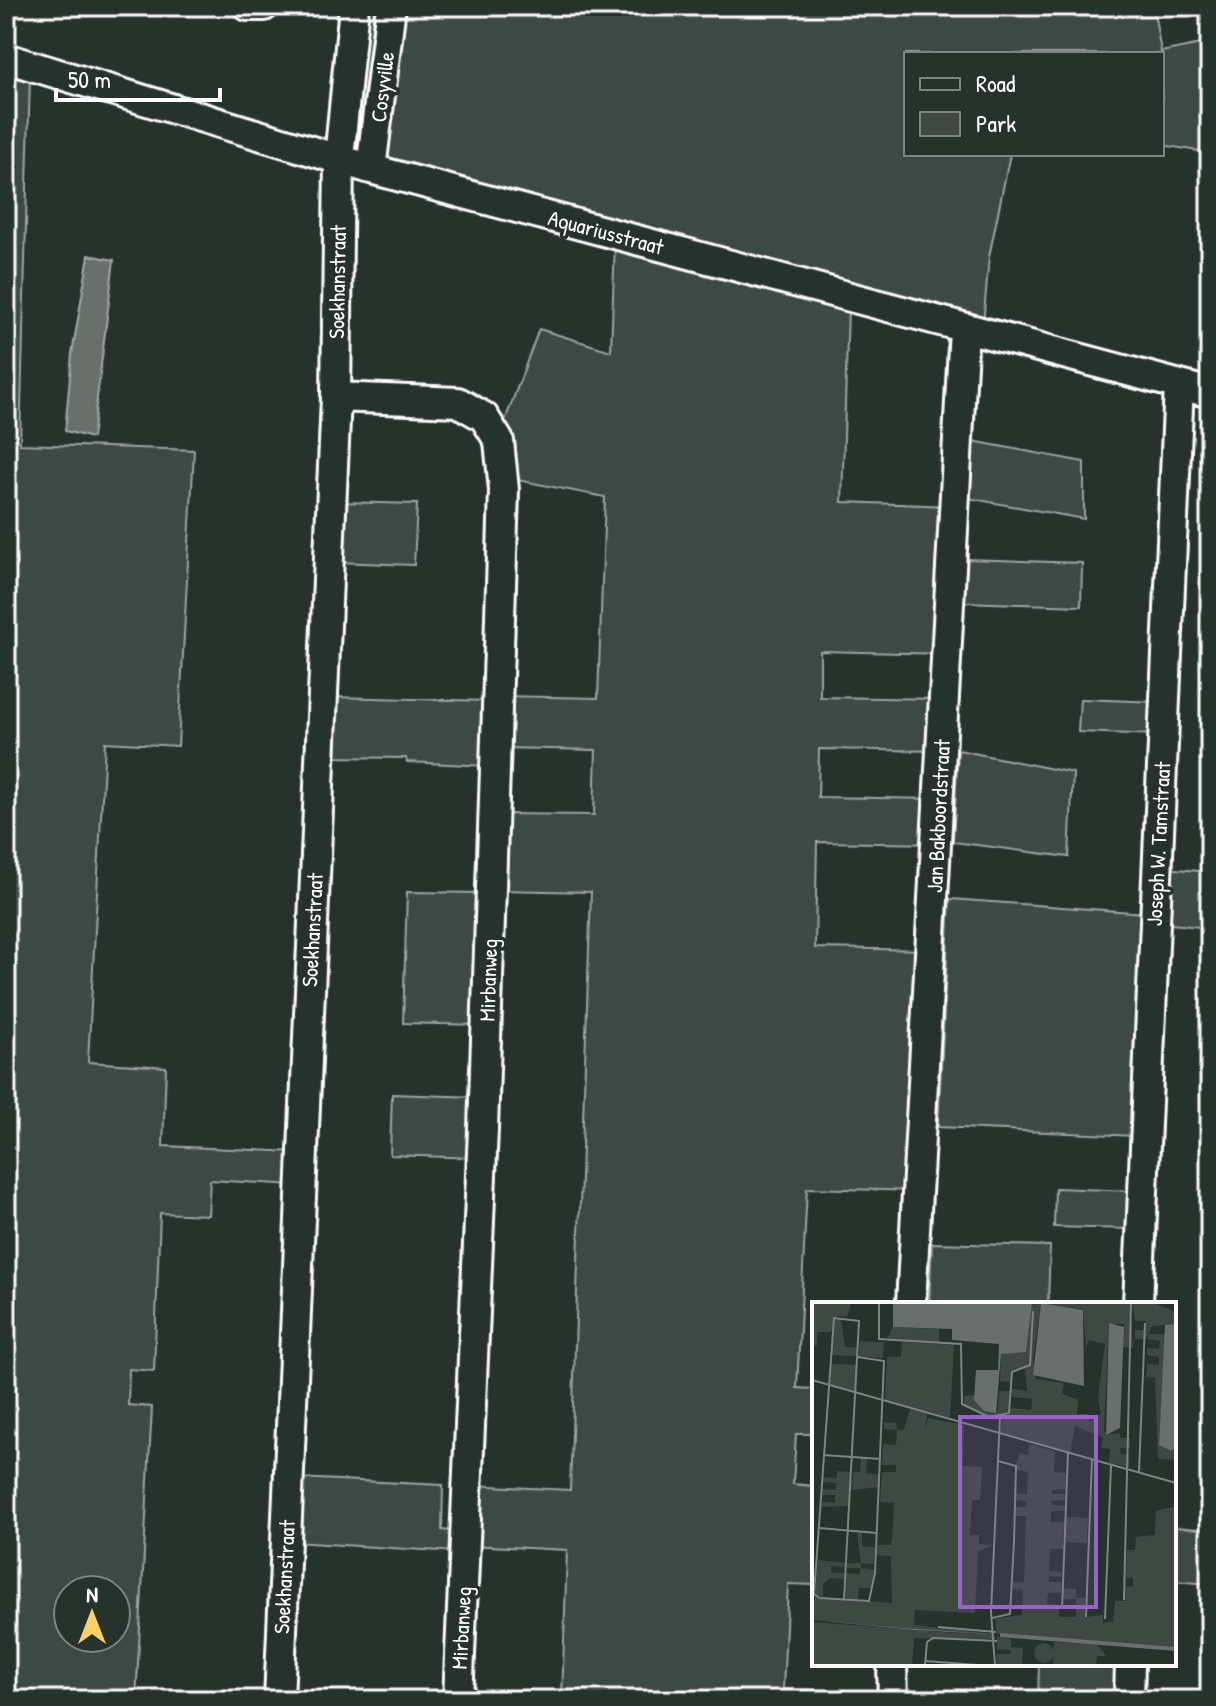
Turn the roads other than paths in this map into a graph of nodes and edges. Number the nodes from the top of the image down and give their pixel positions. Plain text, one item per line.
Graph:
1 (248, 6) edge
2 (264, 6) edge
3 (354, 6) edge
4 (391, 6) edge
5 (6, 58) edge
6 (344, 128) junction
7 (376, 134) junction
8 (339, 159) junction
9 (371, 169) junction
10 (964, 328) junction
11 (1179, 385) junction
12 (1210, 393) edge
13 (336, 397) junction
14 (911, 1302) edge
15 (1138, 1302) edge
16 (892, 1666) edge
17 (1130, 1666) edge
18 (279, 1700) edge
19 (458, 1700) edge
20 (893, 1700) edge
21 (1129, 1700) edge

1 - 2 street
3 - 6 street, Cosyville
4 - 7 street, Cosyville
5 - 8 street, Aquariusstraat
6 - 7 street
6 - 8 street, Cosyville
7 - 9 street, Cosyville
8 - 9 street, Aquariusstraat
8 - 13 street, Soekhanstraat
9 - 10 street, Aquariusstraat
10 - 11 street, Aquariusstraat
10 - 14 street, Jan Bakboordstraat
11 - 12 street, Aquariusstraat
11 - 15 street, Joseph W. Tamstraat
13 - 18 street, Soekhanstraat
13 - 19 street, Mirbanweg
16 - 20 street
17 - 21 street

